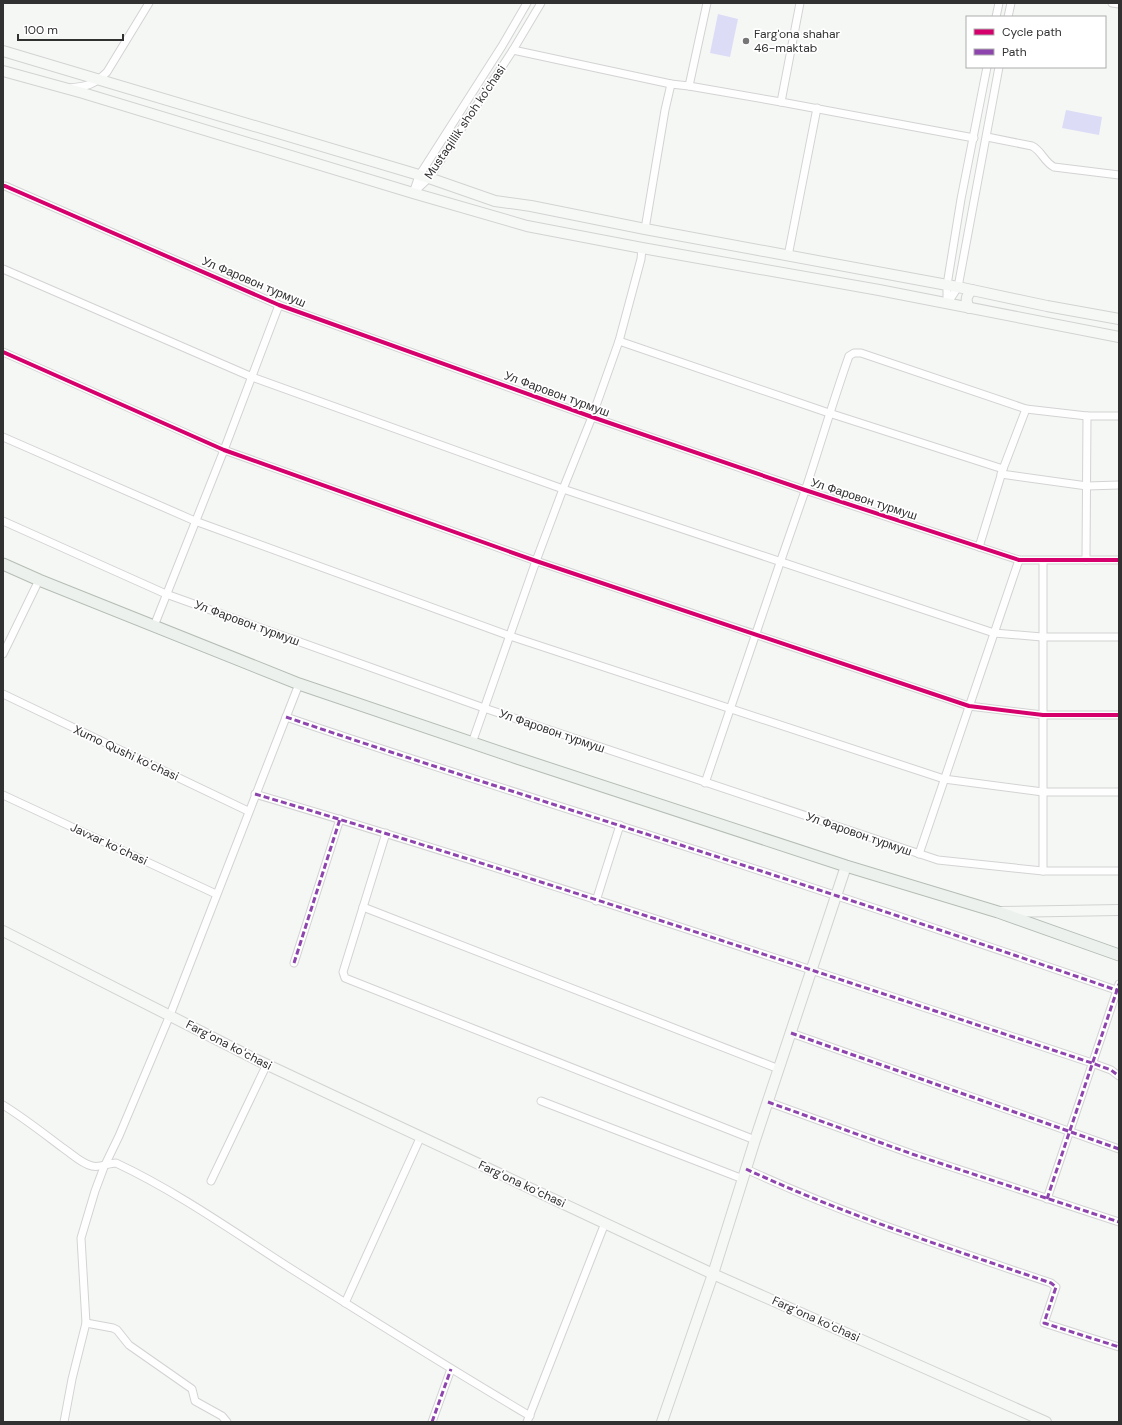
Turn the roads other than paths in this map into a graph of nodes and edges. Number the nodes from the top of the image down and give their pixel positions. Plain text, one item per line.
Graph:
1 (149, 3) edge
2 (527, 3) edge
3 (541, 3) edge
4 (707, 3) edge
5 (800, 3) edge
6 (999, 3) edge
7 (1011, 3) edge
8 (1112, 3) edge
9 (1119, 4) edge
10 (996, 16) edge
11 (1008, 16) edge
12 (513, 50) junction
13 (3, 51) edge
14 (987, 68) edge
15 (999, 68) edge
16 (3, 71) edge
17 (100, 80) junction
18 (671, 84) junction
19 (689, 86) junction
20 (66, 88) junction
21 (781, 102) junction
22 (817, 108) junction
23 (987, 137) junction
24 (974, 138) junction
25 (1119, 175) edge
26 (418, 176) junction
27 (429, 178) junction
28 (4, 186) edge
29 (458, 188) junction
30 (413, 193) junction
31 (446, 202) junction
32 (645, 229) junction
33 (642, 248) junction
34 (788, 256) junction
35 (3, 269) edge
36 (949, 271) junction
37 (960, 273) junction
38 (933, 282) junction
39 (947, 285) junction
40 (958, 287) junction
41 (972, 290) junction
42 (948, 304) junction
43 (279, 305) junction
44 (969, 308) junction
45 (1119, 319) edge
46 (1119, 337) edge
47 (619, 341) junction
48 (3, 352) edge
49 (252, 377) junction
50 (1026, 409) junction
51 (829, 413) junction
52 (1087, 416) junction
53 (1119, 416) edge
54 (592, 417) junction
55 (3, 437) edge
56 (224, 450) junction
57 (1002, 471) junction
58 (1119, 485) edge
59 (1087, 486) junction
60 (563, 489) junction
61 (805, 490) junction
62 (3, 521) edge
63 (195, 521) junction
64 (978, 547) junction
65 (1019, 560) junction
66 (1086, 560) junction
67 (1119, 560) edge
68 (536, 561) junction
69 (779, 561) junction
70 (1043, 561) junction
71 (3, 564) edge
72 (39, 580) junction
73 (166, 594) junction
74 (154, 626) junction
75 (994, 633) junction
76 (755, 635) junction
77 (510, 636) junction
78 (1042, 637) junction
79 (1119, 637) edge
80 (3, 654) edge
81 (299, 684) junction
82 (3, 694) edge
83 (969, 706) junction
84 (484, 708) junction
85 (730, 708) junction
86 (1043, 715) junction
87 (1119, 715) edge
88 (286, 717) junction
89 (472, 743) junction
90 (944, 780) junction
91 (705, 782) junction
92 (1043, 792) junction
93 (1119, 792) edge
94 (255, 794) junction
95 (3, 795) edge
96 (248, 811) junction
97 (340, 819) junction
98 (620, 825) junction
99 (386, 833) junction
100 (919, 854) junction
101 (846, 866) junction
102 (1043, 871) junction
103 (1119, 871) edge
104 (216, 894) junction
105 (837, 896) junction
106 (596, 901) junction
107 (363, 907) junction
108 (1119, 910) edge
109 (998, 912) junction
110 (3, 931) edge
111 (1119, 955) edge
112 (294, 963) dead end
113 (812, 971) junction
114 (1118, 988) edge
115 (170, 1015) junction
116 (791, 1033) junction
117 (1092, 1063) junction
118 (267, 1064) junction
119 (779, 1069) junction
120 (1119, 1076) edge
121 (541, 1101) dead end
122 (768, 1102) junction
123 (3, 1105) edge
124 (1069, 1132) junction
125 (421, 1136) junction
126 (755, 1140) junction
127 (1119, 1149) edge
128 (104, 1167) junction
129 (744, 1174) junction
130 (211, 1181) dead end
131 (1047, 1199) junction
132 (1119, 1222) edge
133 (605, 1223) junction
134 (713, 1274) junction
135 (345, 1303) junction
136 (86, 1323) junction
137 (1119, 1347) edge
138 (451, 1369) junction
139 (529, 1419) edge
140 (64, 1422) edge
141 (227, 1422) edge
142 (432, 1422) edge
143 (662, 1422) edge
144 (1046, 1422) edge

1 - 17 street
2 - 26 street, Mustaqillik shoh ko'chasi
3 - 12 street, Mustaqillik shoh ko'chasi
4 - 19 street
5 - 21 street
6 - 10 street
7 - 11 street
8 - 9 street
12 - 18 street
12 - 27 street, Mustaqillik shoh ko'chasi
13 - 17 street
14 - 24 street
15 - 23 street
16 - 20 street
17 - 20 street
17 - 26 street
18 - 19 street
18 - 32 street
19 - 21 street
20 - 30 street
21 - 22 street
22 - 24 street
22 - 34 street
23 - 25 street
23 - 37 street
24 - 36 street
26 - 27 street
26 - 30 street, Mustaqillik shoh ko'chasi
27 - 29 street
27 - 30 street, Mustaqillik shoh ko'chasi
28 - 43 street, Ул Фаровон турмуш
29 - 31 street
29 - 32 street
30 - 31 street
31 - 33 street
32 - 34 street
33 - 42 street
33 - 47 street
34 - 38 street
35 - 49 street
36 - 38 street
36 - 39 street
37 - 40 street
37 - 41 street
38 - 39 street
39 - 40 street
39 - 42 street
40 - 41 street
40 - 42 street
41 - 44 street
41 - 45 street
42 - 44 street
43 - 49 street
43 - 54 street, Ул Фаровон турмуш
44 - 46 street
47 - 51 street
47 - 54 street
48 - 56 street
49 - 56 street
49 - 60 street
50 - 51 street
50 - 52 street
50 - 57 street
51 - 57 street
51 - 61 street
52 - 53 street
52 - 59 street
54 - 60 street
54 - 61 street, Ул Фаровон турмуш
55 - 63 street
56 - 63 street
56 - 68 street
57 - 59 street
57 - 64 street
58 - 59 street
59 - 66 street
60 - 68 street
60 - 69 street
61 - 64 street, Ул Фаровон турмуш
61 - 69 street
62 - 73 street, Ул Фаровон турмуш
63 - 73 street
63 - 77 street
64 - 65 street, Ул Фаровон турмуш
65 - 70 street, Ул Фаровон турмуш
65 - 75 street
66 - 67 street, Ул Фаровон турмуш
66 - 70 street, Ул Фаровон турмуш
68 - 76 street
68 - 77 street
69 - 75 street
69 - 76 street
70 - 78 street
71 - 72 main road
72 - 74 main road
72 - 80 street
73 - 74 street
73 - 84 street, Ул Фаровон турмуш
74 - 81 main road
75 - 78 street
75 - 83 street
76 - 83 street
76 - 85 street
77 - 84 street
77 - 85 street
78 - 79 street
78 - 86 street
81 - 88 street
81 - 89 main road
82 - 96 street, Xumo Qushi koʻchasi
83 - 86 street
83 - 90 street
84 - 89 street
84 - 91 street, Ул Фаровон турмуш
85 - 90 street
85 - 91 street
86 - 87 street
86 - 92 street
88 - 94 street
88 - 98 street
89 - 101 main road
90 - 92 street
90 - 100 street
91 - 100 street, Ул Фаровон турмуш
92 - 93 street
92 - 102 street
94 - 96 street
94 - 97 street
95 - 104 street, Javxar koʻchasi
96 - 104 street
97 - 99 street
97 - 112 street
98 - 105 street
98 - 106 street
99 - 106 street
99 - 107 street
100 - 102 street, Ул Фаровон турмуш
101 - 105 street
101 - 109 main road
102 - 103 street, Ул Фаровон турмуш
104 - 115 street
105 - 113 street
105 - 114 street
106 - 113 street
107 - 119 street
107 - 126 street
108 - 109 street
109 - 111 main road
110 - 115 street, Fargʻona koʻchasi
113 - 116 street
113 - 117 street
114 - 117 street
115 - 118 street, Fargʻona koʻchasi
115 - 128 street
116 - 119 street
116 - 124 street
117 - 120 street
117 - 124 street
118 - 125 street, Fargʻona koʻchasi
118 - 130 street
119 - 122 street
121 - 129 street
122 - 126 street
122 - 131 street
123 - 128 street
124 - 127 street
124 - 131 street
125 - 133 street, Fargʻona koʻchasi
125 - 135 street
126 - 129 street
128 - 135 street
128 - 136 street
129 - 134 street
129 - 137 street
131 - 132 street
133 - 134 street, Fargʻona koʻchasi
133 - 139 street
134 - 143 street
134 - 144 street, Fargʻona koʻchasi
135 - 138 street
136 - 140 street
136 - 141 street
138 - 139 street
138 - 142 street

